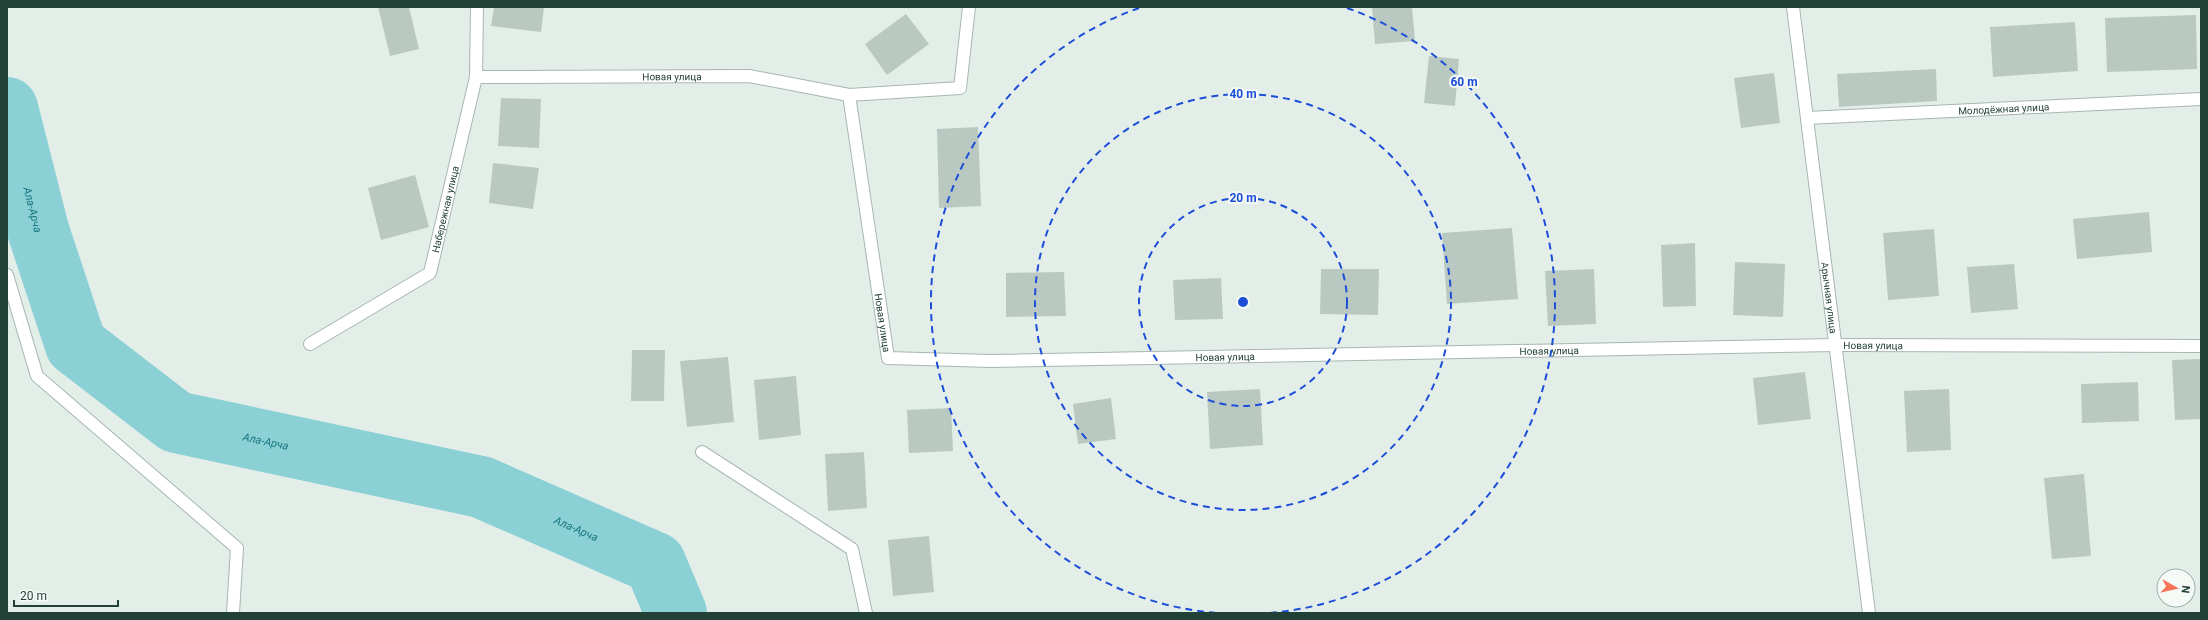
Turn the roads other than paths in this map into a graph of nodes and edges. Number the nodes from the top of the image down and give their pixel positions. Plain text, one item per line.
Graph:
1 (477, 7) edge
2 (969, 7) edge
3 (1793, 7) edge
4 (476, 77) junction
5 (849, 95) junction
6 (2201, 99) edge
7 (1807, 118) junction
8 (7, 275) edge
9 (310, 344) dead end
10 (1836, 345) junction
11 (2201, 346) edge
12 (702, 452) dead end
13 (233, 613) edge
14 (866, 613) edge
15 (1869, 613) edge

1 - 4 street, Набережная улица
2 - 5 street
3 - 7 street, Арычная улица
4 - 5 street, Новая улица
4 - 9 street, Набережная улица
5 - 10 street, Новая улица
6 - 7 street, Молодёжная улица
7 - 10 street, Арычная улица
8 - 13 street
10 - 11 street, Новая улица
10 - 15 street, Арычная улица
12 - 14 street

